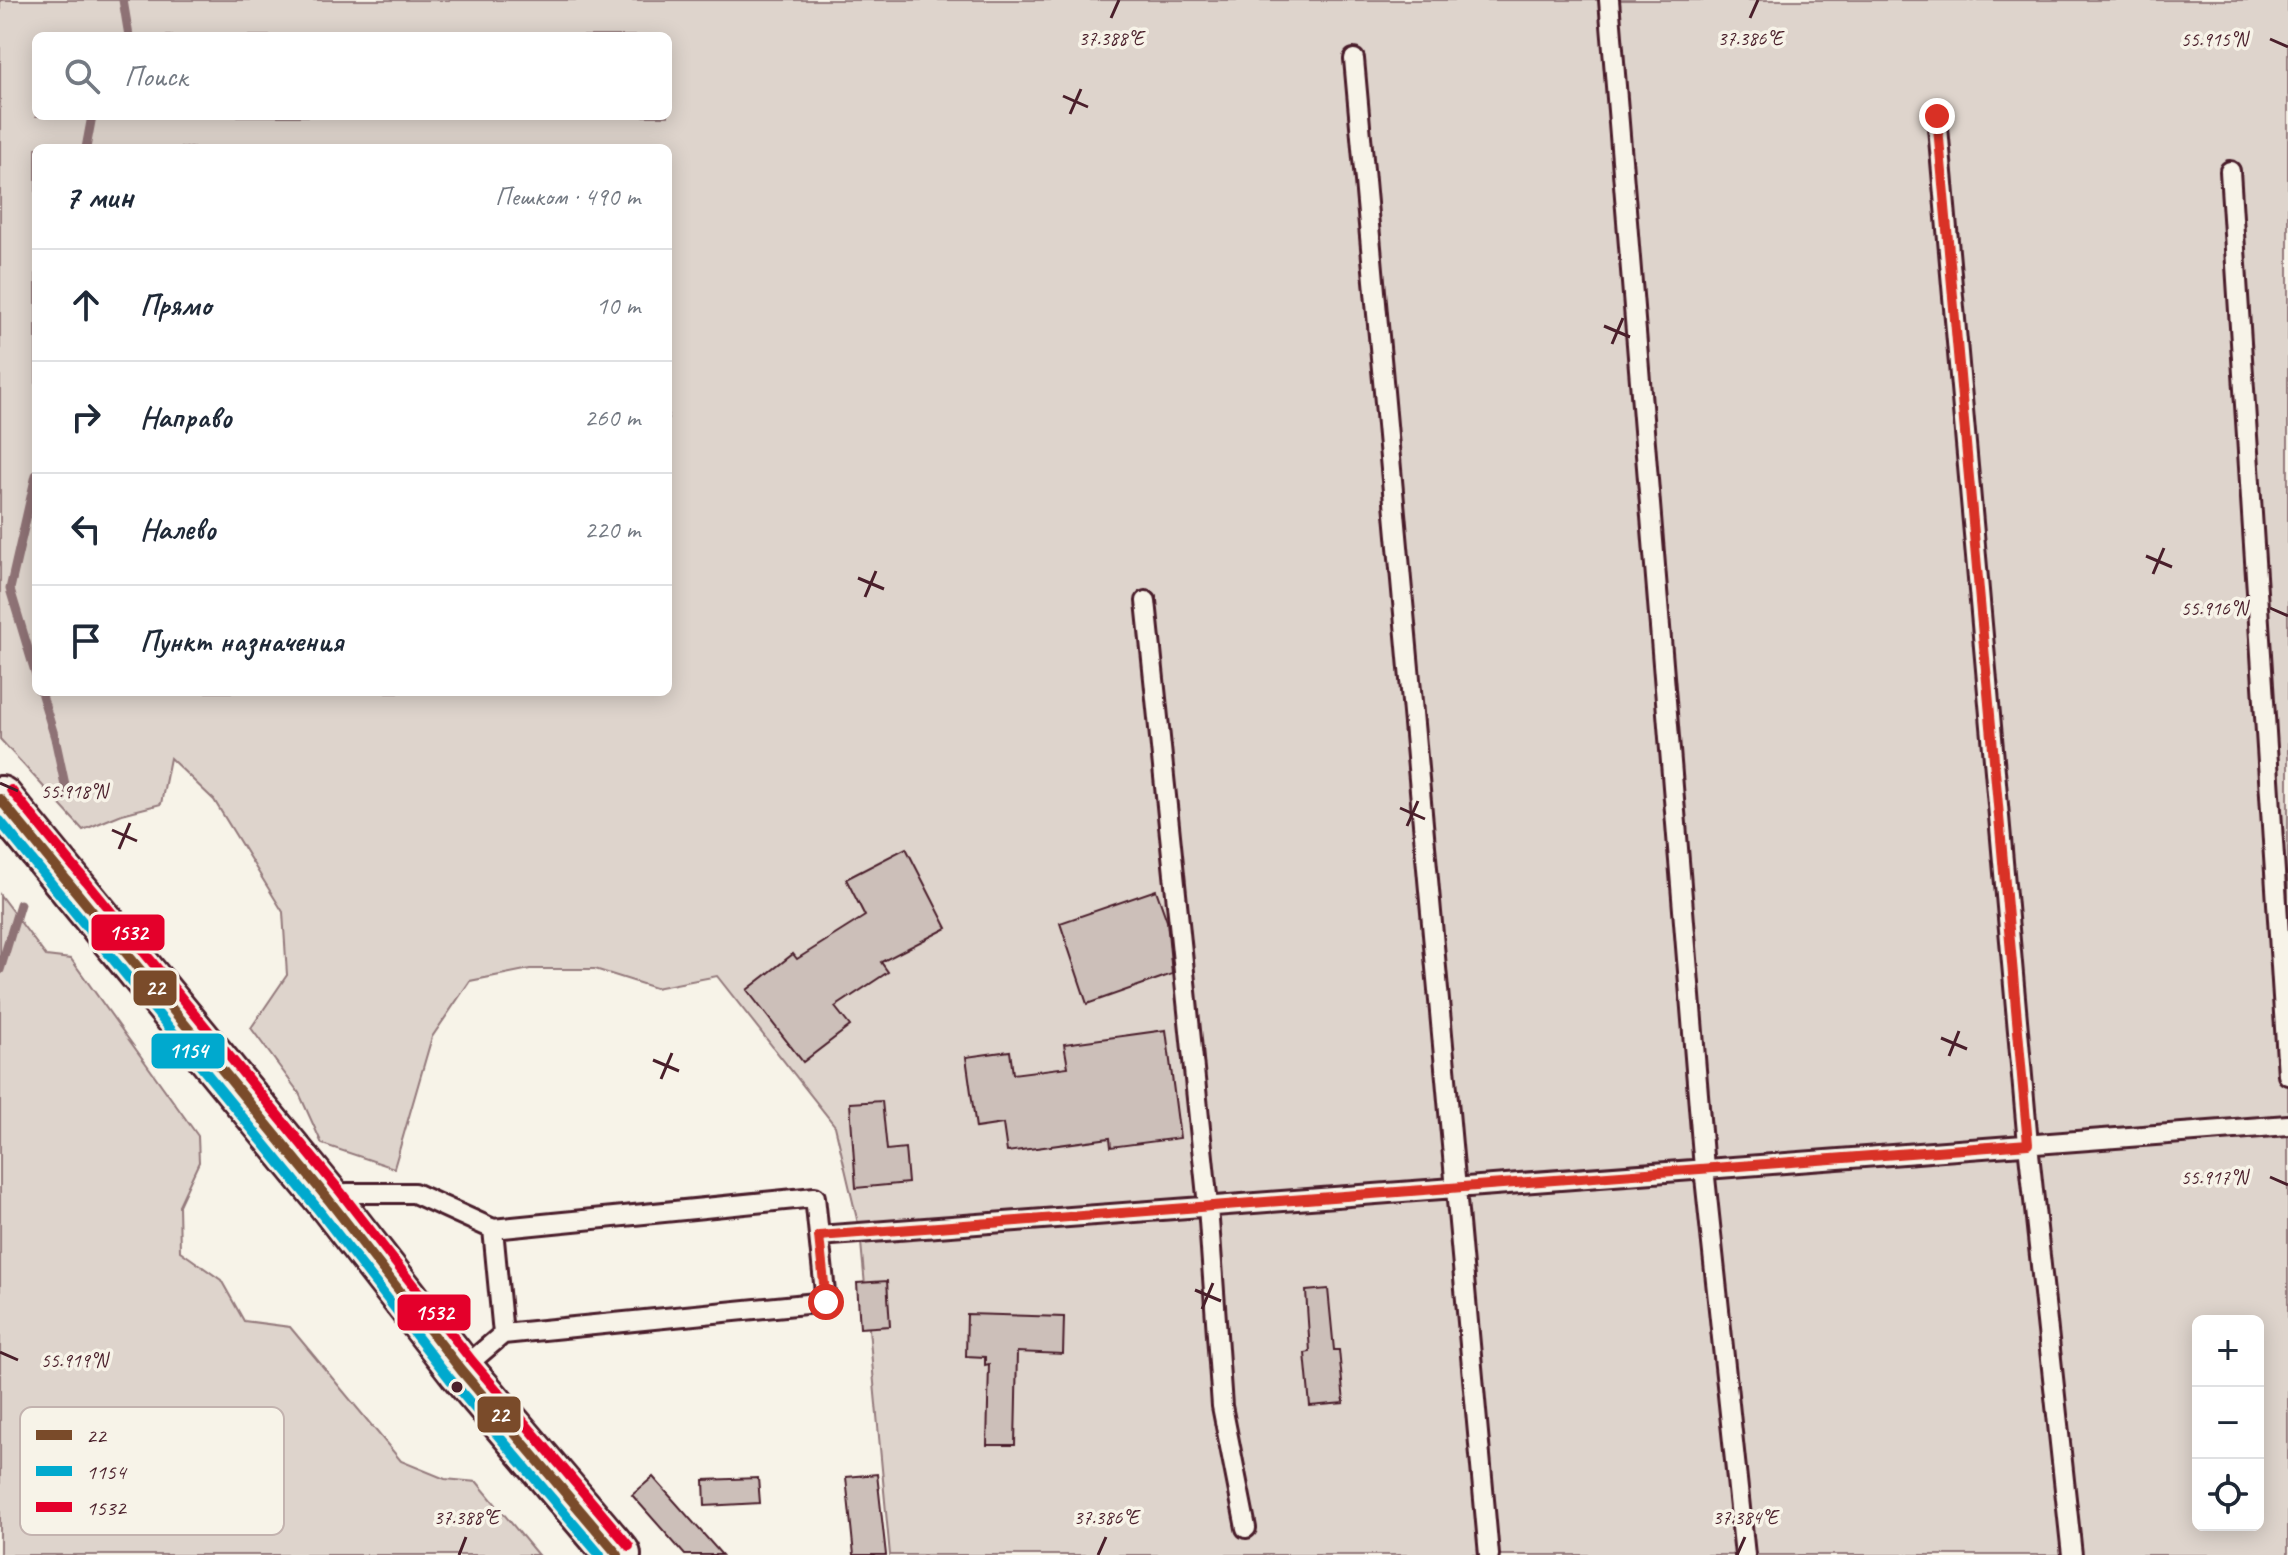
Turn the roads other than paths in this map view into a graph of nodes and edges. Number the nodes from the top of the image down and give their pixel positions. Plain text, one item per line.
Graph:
1 (1609, 0) edge
2 (1354, 59) dead end
3 (1937, 116) dead end
4 (2230, 171) dead end
5 (1146, 601) dead end
6 (0, 799) edge
7 (2288, 1075) edge
8 (2288, 1125) edge
9 (2028, 1144) junction
10 (1704, 1168) junction
11 (1455, 1187) junction
12 (328, 1199) junction
13 (1208, 1206) junction
14 (493, 1229) junction
15 (819, 1236) junction
16 (503, 1334) junction
17 (461, 1370) junction
18 (1246, 1528) dead end
19 (618, 1555) edge
20 (1489, 1555) edge
21 (1745, 1555) edge
22 (2072, 1555) edge

1 - 10 lane
2 - 11 lane
3 - 9 lane
4 - 7 lane
5 - 13 lane
6 - 12 main road
8 - 9 lane
9 - 10 lane
9 - 22 lane
10 - 11 lane
10 - 21 lane
11 - 13 lane
11 - 20 lane
12 - 14 lane
12 - 17 main road
13 - 15 lane
13 - 18 lane
14 - 15 lane
14 - 16 lane
15 - 16 lane
16 - 17 lane
17 - 19 main road

